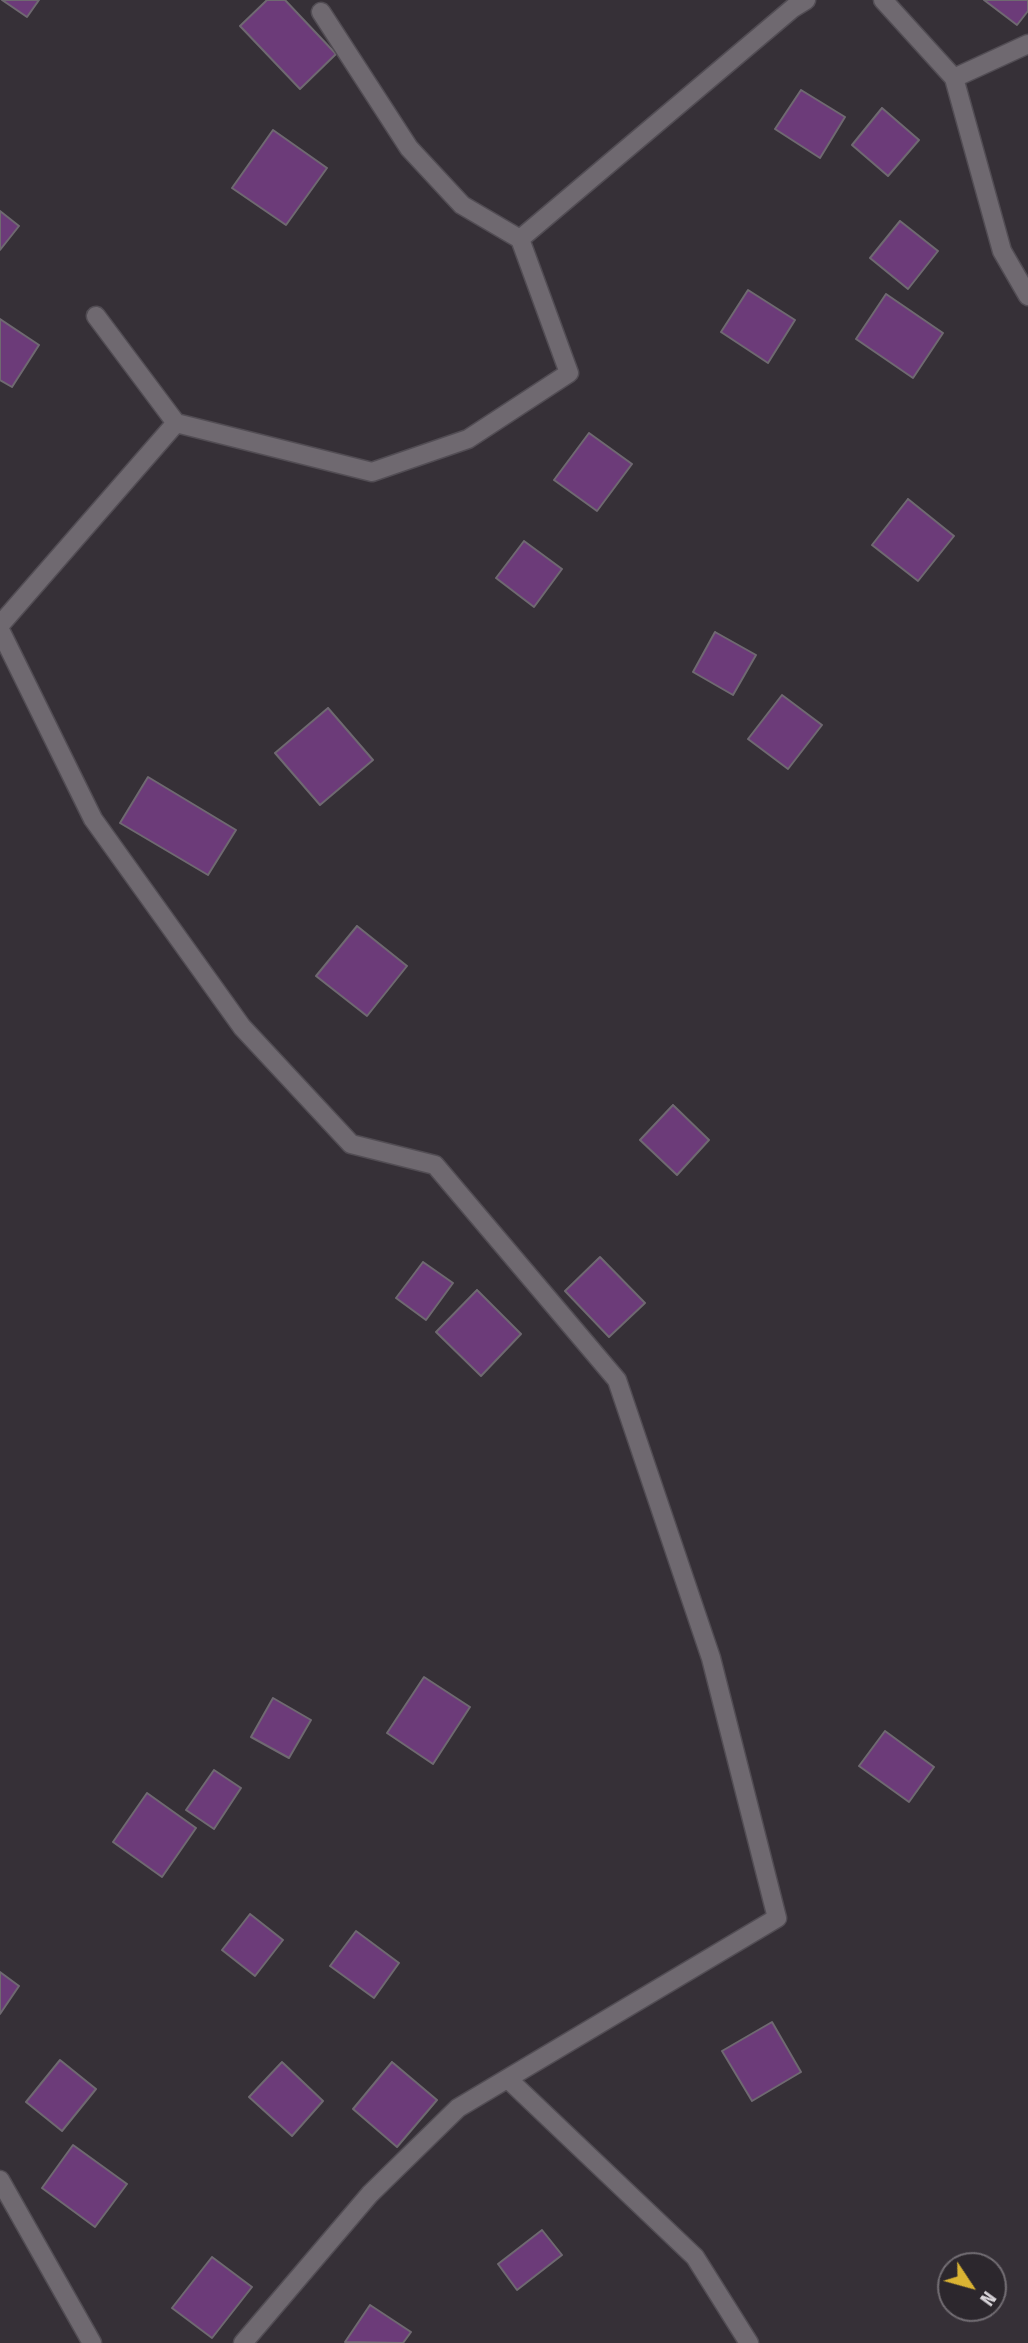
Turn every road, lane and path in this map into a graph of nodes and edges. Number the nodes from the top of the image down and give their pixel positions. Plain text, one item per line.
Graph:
1 (806, 0) edge
2 (883, 0) edge
3 (321, 12) dead end
4 (1028, 44) edge
5 (954, 78) junction
6 (520, 239) junction
7 (1028, 296) edge
8 (96, 316) dead end
9 (176, 423) junction
10 (0, 628) edge
11 (509, 2080) junction
12 (0, 2180) edge
13 (92, 2343) edge
14 (243, 2343) edge
15 (749, 2343) edge

1 - 6 street
2 - 5 street
3 - 6 street
4 - 5 street
5 - 7 street
6 - 9 street
8 - 9 street
9 - 10 street
10 - 11 street
11 - 14 street
11 - 15 street
12 - 13 street

